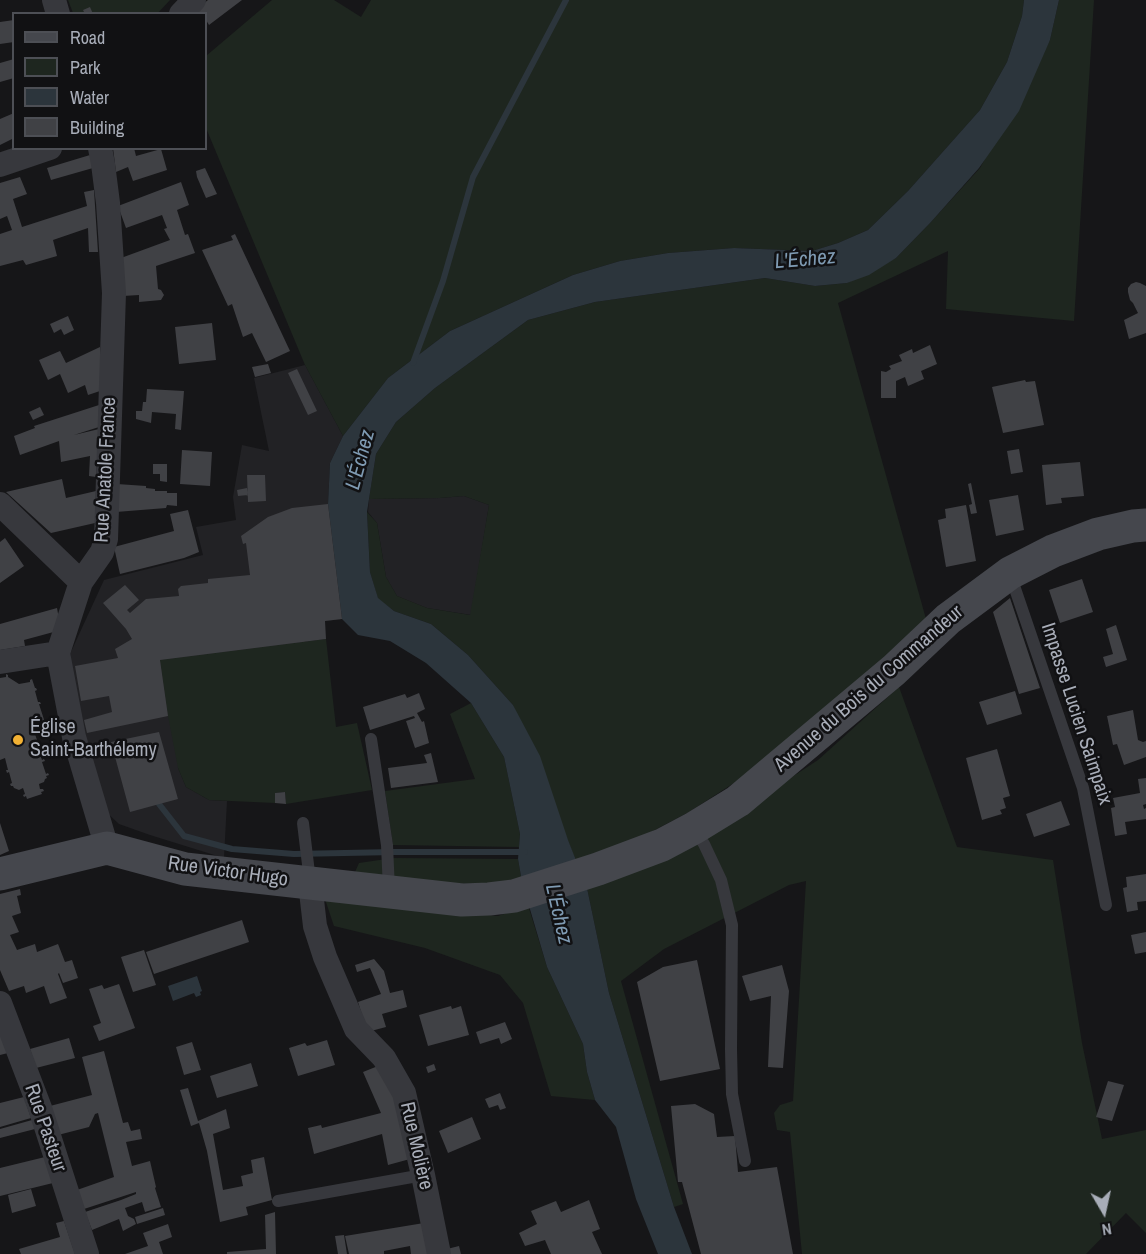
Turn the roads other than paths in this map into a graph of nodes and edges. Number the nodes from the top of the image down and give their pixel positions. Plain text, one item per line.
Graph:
1 (194, 0) edge
2 (183, 12) edge
3 (44, 150) edge
4 (100, 150) edge
5 (0, 165) edge
6 (0, 504) edge
7 (1146, 525) edge
8 (1010, 573) junction
9 (81, 582) junction
10 (58, 653) junction
11 (0, 662) edge
12 (371, 739) dead end
13 (303, 823) dead end
14 (694, 828) junction
15 (107, 848) junction
16 (309, 873) junction
17 (0, 874) edge
18 (389, 878) junction
19 (514, 896) joint
20 (1107, 904) dead end
21 (0, 1003) edge
22 (745, 1161) dead end
23 (423, 1175) junction
24 (278, 1201) dead end
25 (87, 1254) edge
26 (439, 1254) edge

1 - 2 street
3 - 5 street
4 - 9 street, Rue Anatole France
6 - 9 street
7 - 8 main road, Avenue du Bois du Commandeur
8 - 14 main road, Avenue du Bois du Commandeur
8 - 20 lane, Impasse Lucien Saimpaix
9 - 10 street, Rue Anatole France
10 - 11 street
10 - 15 street, Rue Anatole France
12 - 18 lane
13 - 16 lane
14 - 19 main road, Avenue du Bois du Commandeur
14 - 22 lane
15 - 16 main road, Rue Victor Hugo
15 - 17 main road, Rue Victor Hugo
16 - 18 main road, Rue Victor Hugo
16 - 23 street, Rue Molière
18 - 19 main road, Rue Victor Hugo
21 - 25 street, Rue Pasteur
23 - 24 lane
23 - 26 street, Rue Molière

